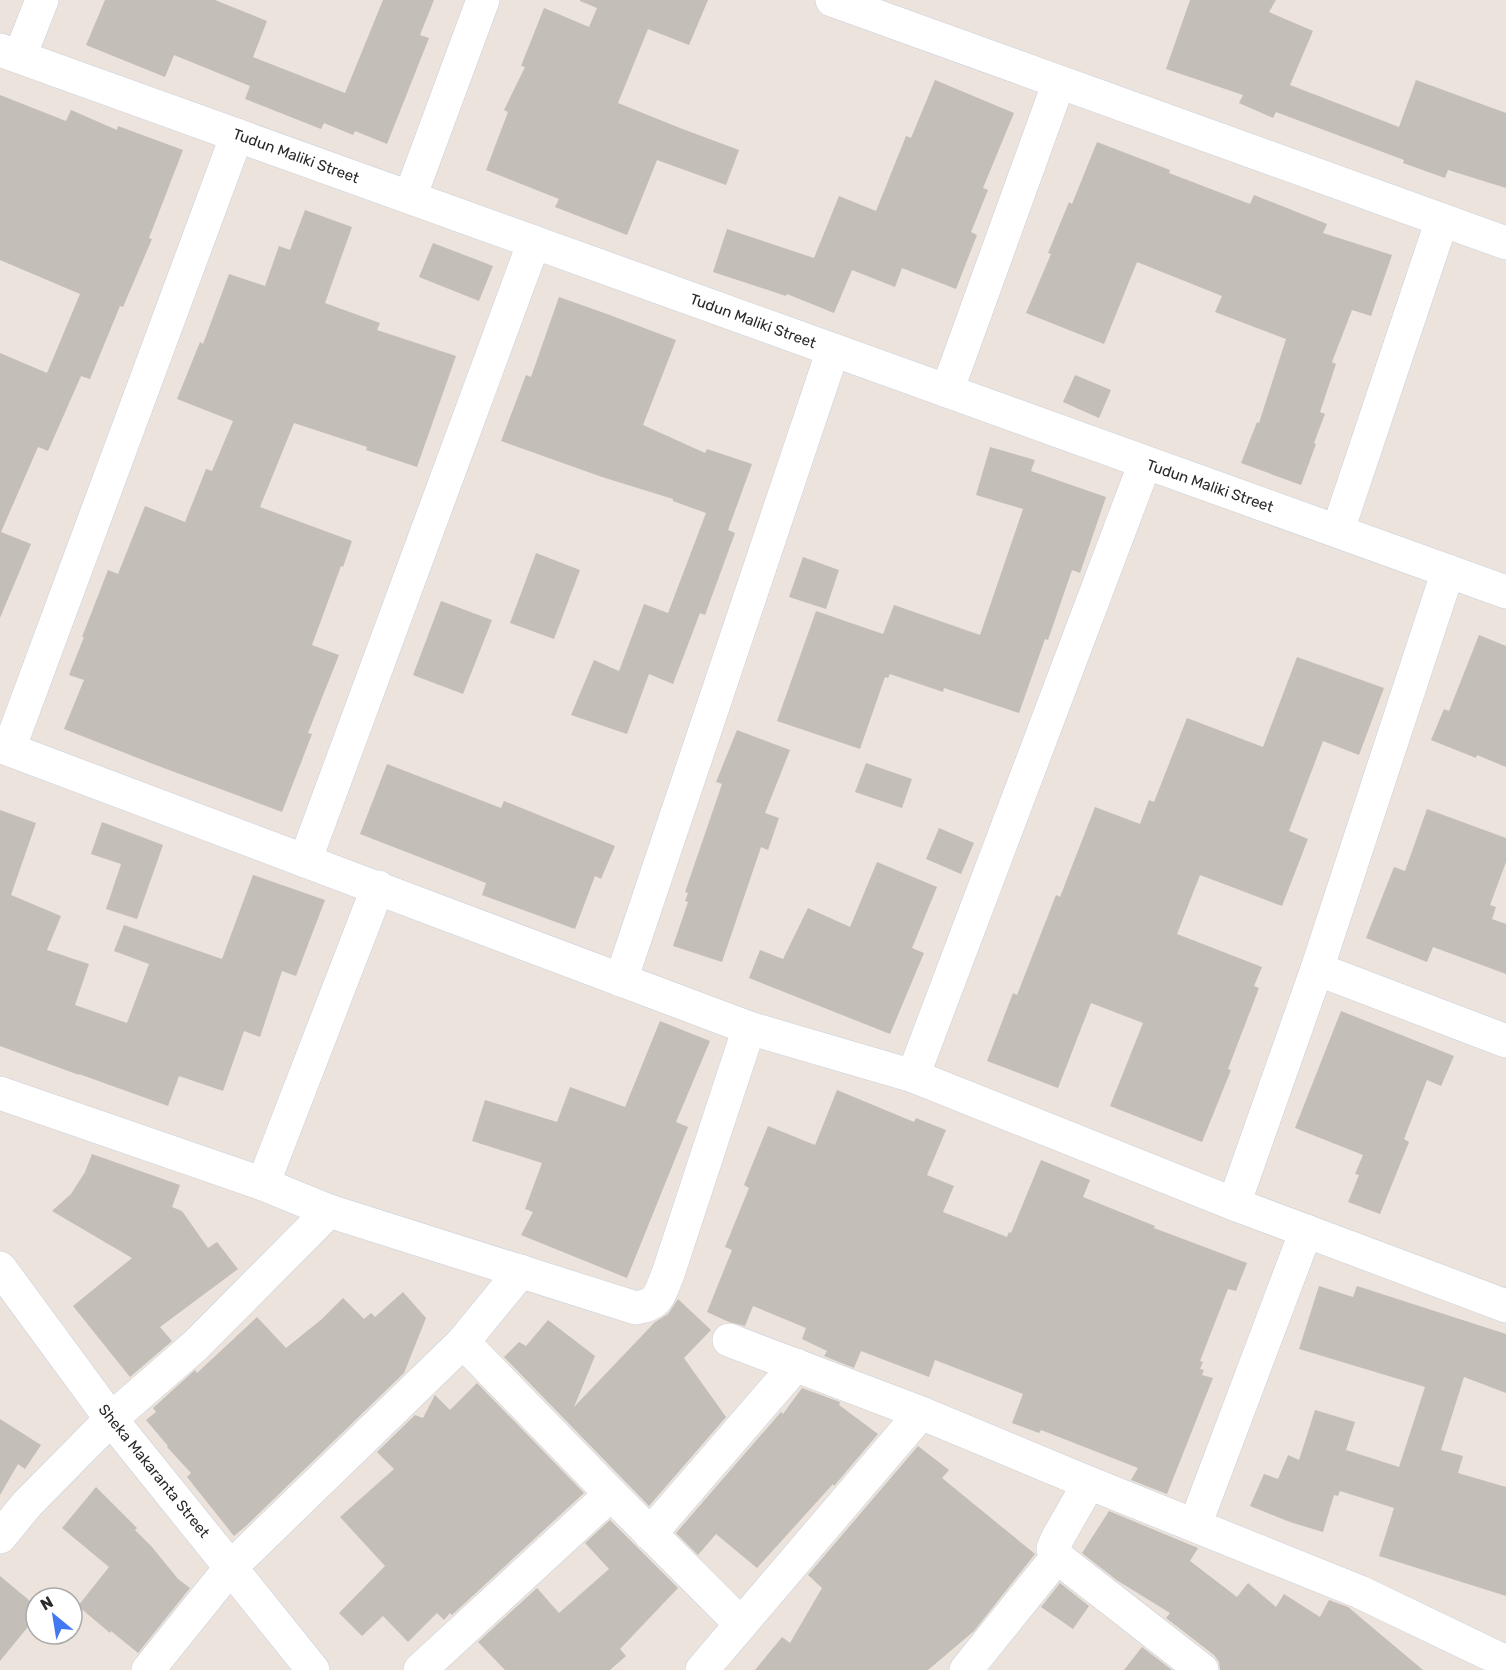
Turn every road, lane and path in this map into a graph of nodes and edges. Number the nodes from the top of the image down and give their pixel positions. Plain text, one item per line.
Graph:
1 (42, 0) edge
2 (483, 0) edge
3 (832, 0) edge
4 (10, 53) edge
5 (1059, 82) junction
6 (237, 135) junction
7 (410, 197) junction
8 (1442, 220) junction
9 (534, 242) junction
10 (1506, 243) edge
11 (834, 350) junction
12 (947, 391) junction
13 (1145, 463) junction
14 (1338, 530) junction
15 (1448, 571) junction
16 (1506, 592) edge
17 (4, 748) edge
18 (305, 861) junction
19 (378, 887) junction
20 (1317, 969) junction
21 (621, 980) junction
22 (749, 1028) junction
23 (1506, 1041) edge
24 (913, 1076) junction
25 (0, 1093) edge
26 (263, 1184) junction
27 (1234, 1204) junction
28 (329, 1211) junction
29 (1306, 1231) junction
30 (0, 1268) edge
31 (521, 1271) junction
32 (1506, 1306) edge
33 (729, 1340) dead end
34 (463, 1342) junction
35 (796, 1365) junction
36 (921, 1413) junction
37 (111, 1419) junction
38 (1089, 1484) junction
39 (611, 1494) junction
40 (1195, 1525) junction
41 (650, 1534) junction
42 (0, 1537) edge
43 (1058, 1557) junction
44 (231, 1567) junction
45 (741, 1624) junction
46 (1506, 1662) edge
47 (148, 1670) edge
48 (313, 1670) edge
49 (420, 1670) edge
50 (702, 1670) edge
51 (966, 1670) edge
52 (1202, 1670) edge

1 - 4 street
2 - 7 street
3 - 5 street
4 - 6 street, Tudun Maliki Street
5 - 8 street
5 - 12 street
6 - 7 street, Tudun Maliki Street
6 - 17 street
7 - 9 street, Tudun Maliki Street
8 - 10 street
8 - 14 street
9 - 11 street, Tudun Maliki Street
9 - 18 street
11 - 12 street, Tudun Maliki Street
11 - 21 street
12 - 13 street, Tudun Maliki Street
13 - 14 street, Tudun Maliki Street
13 - 24 street
14 - 15 street, Tudun Maliki Street
15 - 16 street, Tudun Maliki Street
15 - 20 street
17 - 18 street
18 - 19 street
19 - 21 street
19 - 26 street
20 - 23 street
20 - 27 street
21 - 22 street
22 - 24 street
22 - 31 street
24 - 27 street
25 - 26 street
26 - 28 street
27 - 29 street
28 - 31 street
28 - 37 street
29 - 32 street
29 - 40 street
30 - 37 street, Sheka Makaranta Street
31 - 34 street
33 - 35 street
34 - 39 street
34 - 44 street
35 - 36 street
35 - 41 street
36 - 38 street
36 - 45 street
37 - 42 street
37 - 44 street, Sheka Makaranta Street
38 - 40 street
38 - 43 street
39 - 41 street
39 - 49 street
40 - 46 street
41 - 45 street
43 - 51 street
43 - 52 street
44 - 47 street
44 - 48 street, Sheka Makaranta Street
45 - 50 street

